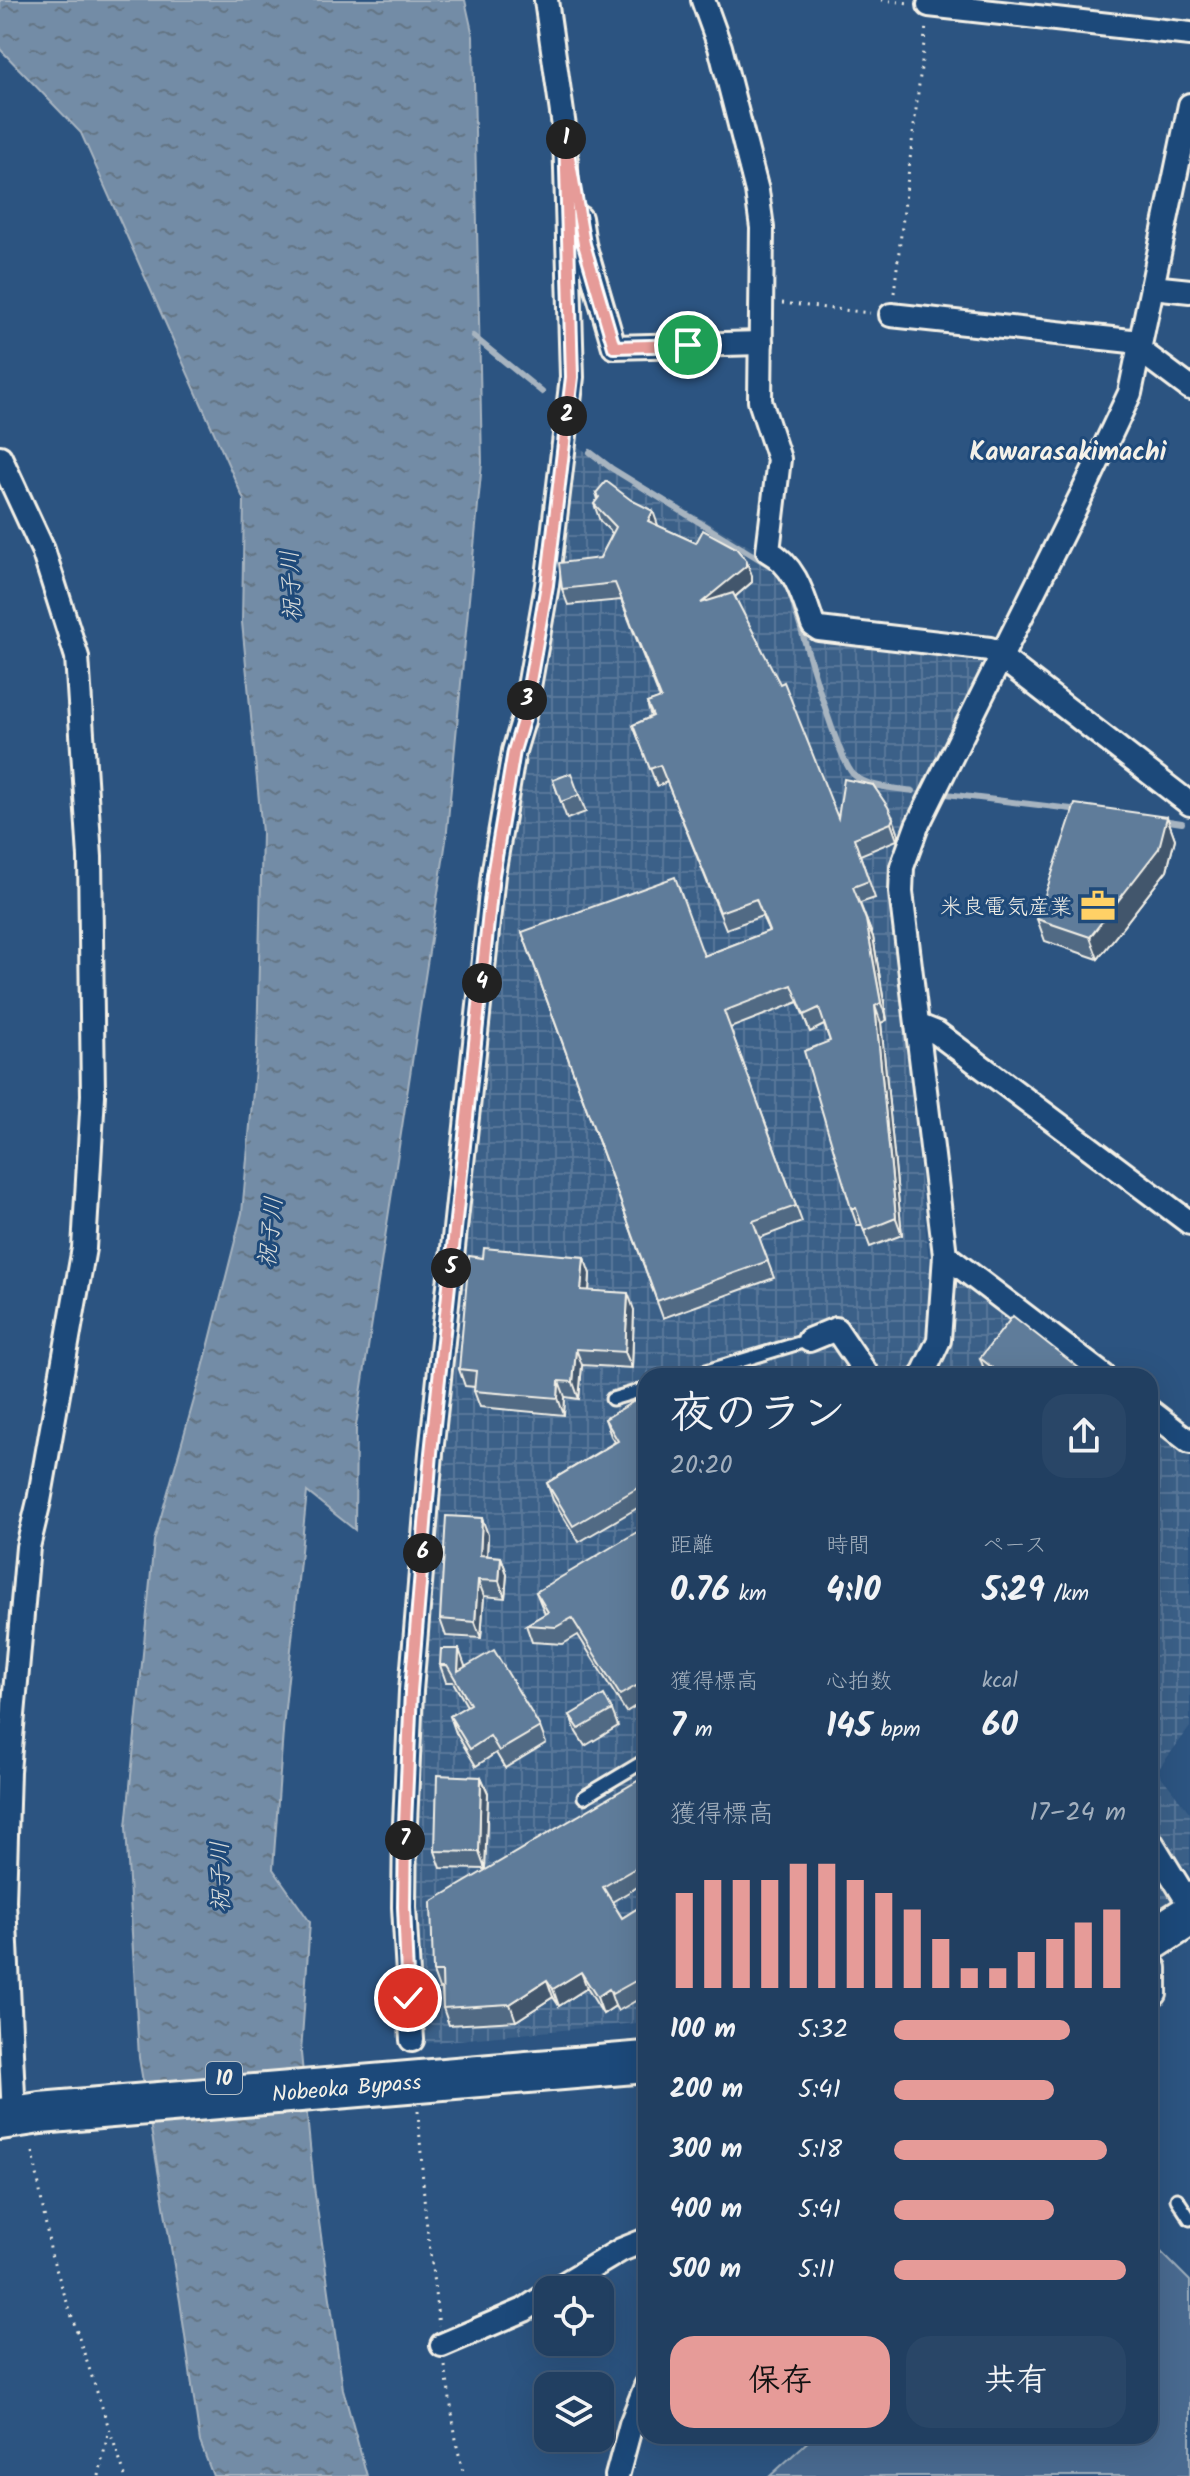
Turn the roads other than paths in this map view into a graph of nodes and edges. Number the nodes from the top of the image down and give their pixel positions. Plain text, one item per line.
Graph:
1 (546, 0) edge
2 (703, 0) edge
3 (929, 5) road end
4 (1190, 34) edge
5 (1190, 105) edge
6 (565, 134) junction
7 (1152, 287) junction
8 (1190, 291) edge
9 (891, 315) road end
10 (761, 343) junction
11 (1139, 345) junction
12 (1190, 388) edge
13 (0, 457) edge
14 (1001, 656) junction
15 (1190, 804) edge
16 (917, 1025) junction
17 (1190, 1223) edge
18 (945, 1255) junction
19 (809, 1340) joint
20 (716, 1368) edge
21 (863, 1368) edge
22 (926, 1368) edge
23 (1093, 1368) edge
24 (638, 1391) edge
25 (612, 1399) dead end
26 (1158, 1417) edge
27 (1190, 1442) edge
28 (638, 1765) edge
29 (584, 1797) dead end
30 (1158, 1853) edge
31 (1190, 1905) edge
32 (1190, 1915) edge
33 (1190, 1946) edge
34 (1158, 1959) edge
35 (1158, 1965) edge
36 (0, 2038) edge
37 (638, 2041) edge
38 (638, 2062) edge
39 (412, 2067) junction
40 (16, 2099) edge
41 (1177, 2199) dead end
42 (1190, 2219) edge
43 (638, 2243) edge
44 (577, 2276) edge
45 (534, 2303) edge
46 (442, 2345) road end
47 (638, 2406) edge
48 (617, 2476) edge

1 - 6 street
2 - 10 street
3 - 4 street
5 - 7 street
6 - 10 street
6 - 39 street
7 - 8 street
7 - 11 street
9 - 11 street
10 - 14 street
11 - 12 street
11 - 14 street
13 - 40 street
14 - 15 street
14 - 16 street
16 - 17 street
16 - 18 street
18 - 22 street
18 - 23 street
19 - 20 lane
19 - 21 street
24 - 25 lane
26 - 27 street
28 - 29 lane
30 - 31 street
32 - 34 highway
33 - 35 highway
36 - 40 street
37 - 39 highway, Nobeoka Bypass / 10
38 - 39 highway, Nobeoka Bypass / 10
39 - 40 highway, Nobeoka Bypass / 10
41 - 42 lane
43 - 44 street
45 - 46 street
47 - 48 street

